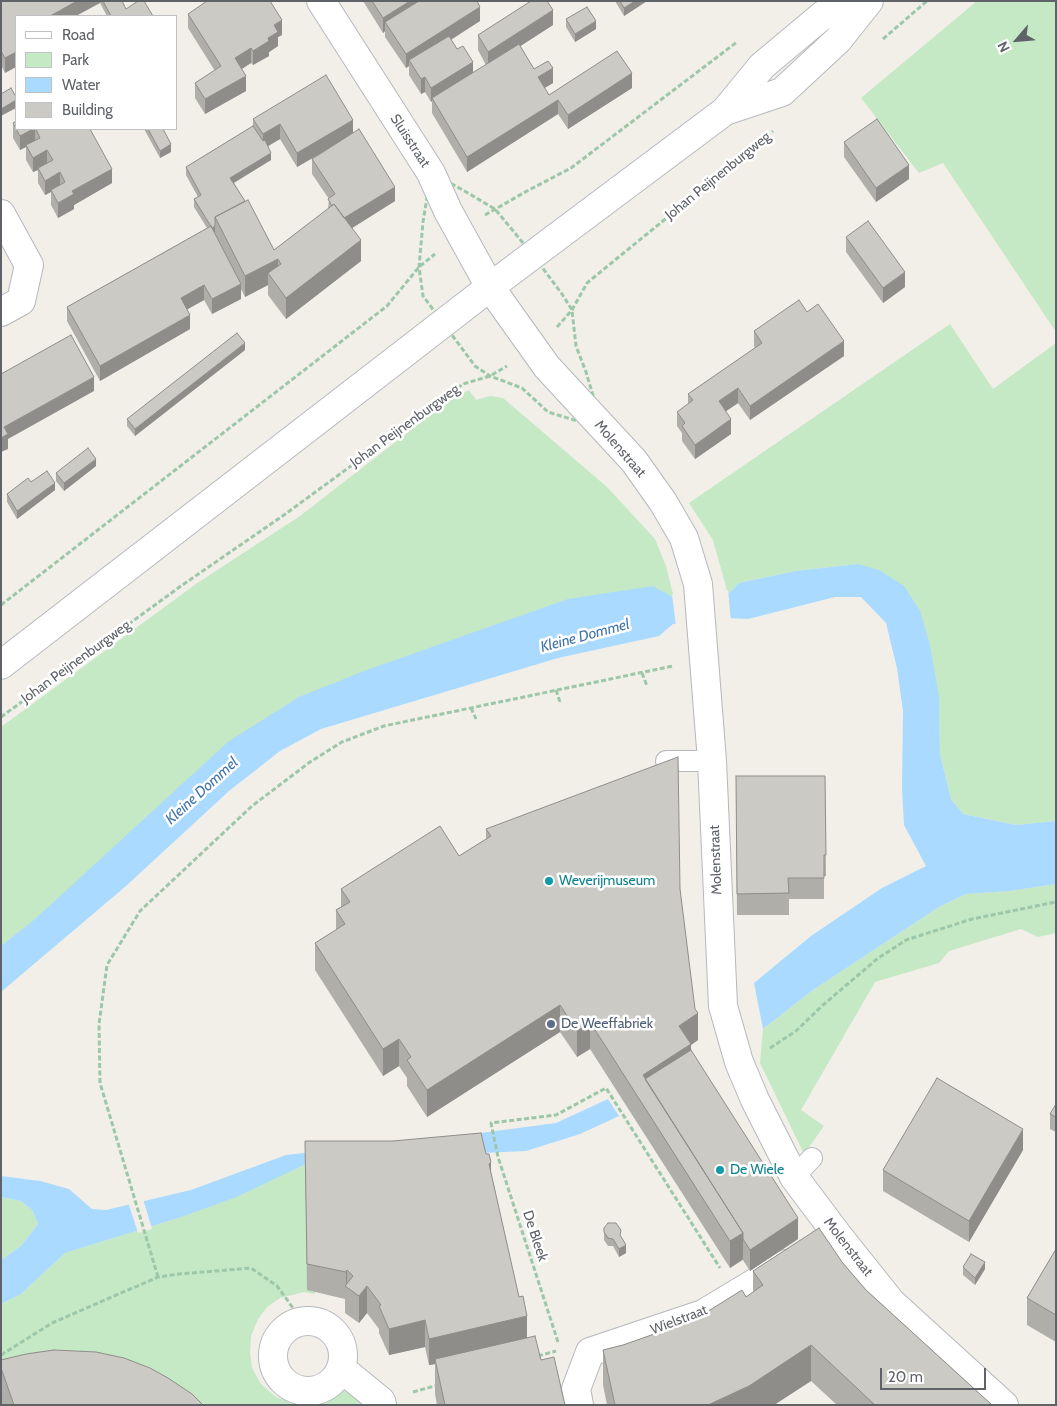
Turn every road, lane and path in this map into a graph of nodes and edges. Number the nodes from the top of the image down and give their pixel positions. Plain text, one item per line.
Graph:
1 (321, 1) edge
2 (846, 1) edge
3 (869, 1) edge
4 (927, 1) edge
5 (742, 38) dead end
6 (877, 44) dead end
7 (725, 111) junction
8 (780, 125) dead end
9 (1, 214) edge
10 (461, 233) junction
11 (490, 287) junction
12 (1, 312) edge
13 (534, 347) junction
14 (1, 605) edge
15 (704, 660) junction
16 (1, 665) edge
17 (642, 673) junction
18 (647, 686) dead end
19 (556, 690) junction
20 (560, 702) dead end
21 (471, 708) junction
22 (1, 717) edge
23 (476, 719) dead end
24 (666, 761) edge
25 (712, 761) junction
26 (1056, 902) edge
27 (739, 1062) junction
28 (836, 1234) junction
29 (158, 1277) junction
30 (736, 1294) junction
31 (299, 1321) junction
32 (1, 1355) edge
33 (532, 1358) edge
34 (342, 1369) junction
35 (447, 1382) edge
36 (381, 1403) edge
37 (579, 1405) edge
38 (1004, 1405) edge

1 - 10 street, Sluisstraat
2 - 7 street
3 - 7 street
4 - 6 path
5 - 10 path
7 - 11 street
8 - 13 path, Johan Peijnenburgweg
9 - 12 street
10 - 11 street, Sluisstraat
10 - 14 path
11 - 13 street, Molenstraat
11 - 16 street
13 - 15 street, Molenstraat
13 - 22 path, Johan Peijnenburgweg
15 - 17 path
15 - 25 street, Molenstraat
17 - 18 path
17 - 19 path
19 - 20 path
19 - 21 path
21 - 23 path
21 - 29 path
24 - 25 lane
25 - 27 street, Molenstraat
26 - 27 path
27 - 28 street, Molenstraat
28 - 30 street, Wielstraat
28 - 38 street, Molenstraat
29 - 31 path
29 - 32 path
30 - 33 path, De Bleek
30 - 37 street, Wielstraat
31 - 34 street
31 - 34 street
34 - 36 street
35 - 36 path

